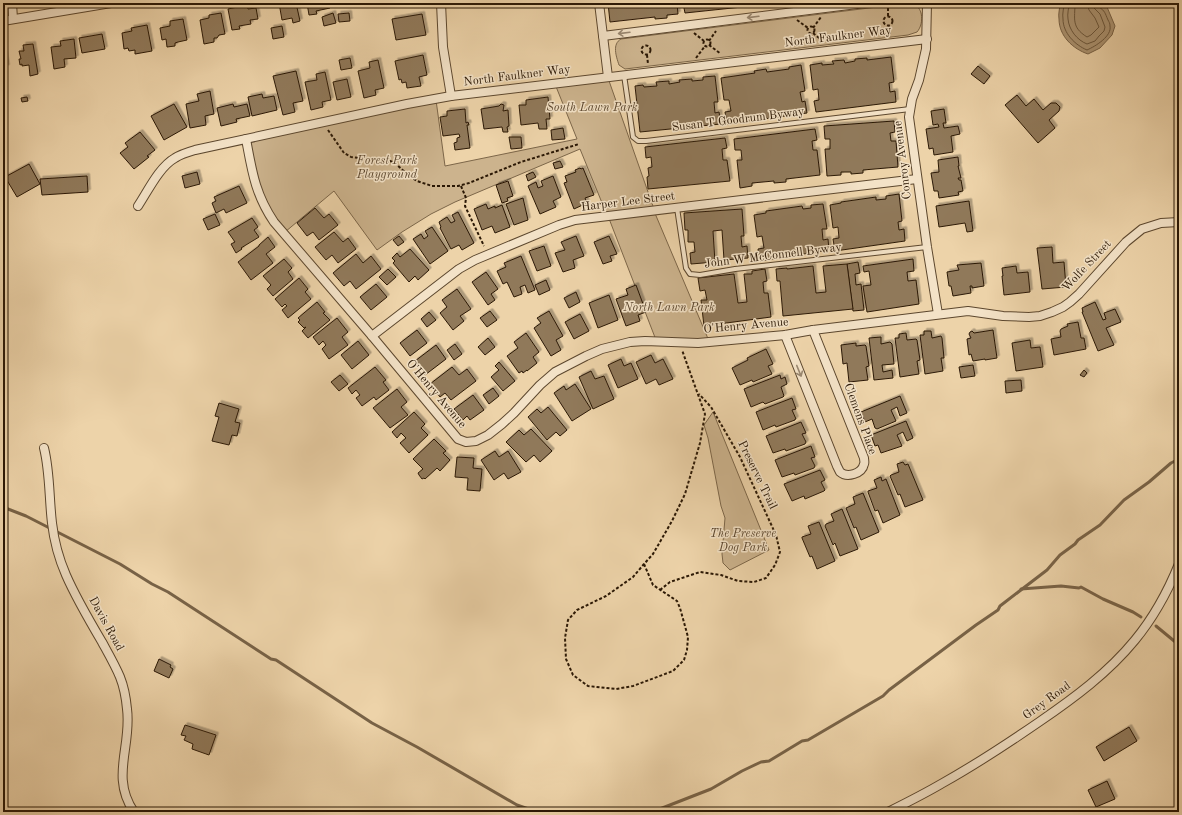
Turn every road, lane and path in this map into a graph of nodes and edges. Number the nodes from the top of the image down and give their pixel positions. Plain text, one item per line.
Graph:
1 (12, 3) edge
2 (111, 3) edge
3 (441, 3) edge
4 (599, 3) edge
5 (865, 3) edge
6 (888, 3) edge
7 (927, 3) edge
8 (805, 7) edge
9 (888, 16) junction
10 (13, 19) junction
11 (3, 21) edge
12 (813, 33) dead end
13 (603, 36) junction
14 (927, 39) junction
15 (705, 46) dead end
16 (642, 50) joint
17 (825, 51) junction
18 (696, 66) junction
19 (624, 75) junction
20 (608, 76) junction
21 (451, 96) junction
22 (910, 109) junction
23 (322, 123) junction
24 (246, 139) junction
25 (579, 144) dead end
26 (917, 179) junction
27 (461, 186) junction
28 (138, 206) dead end
29 (677, 208) junction
30 (1179, 222) edge
31 (927, 247) junction
32 (488, 255) junction
33 (938, 314) junction
34 (813, 330) junction
35 (785, 335) junction
36 (372, 336) junction
37 (679, 342) junction
38 (698, 392) junction
39 (44, 448) dead end
40 (644, 564) junction
41 (1178, 567) edge
42 (660, 590) junction
43 (134, 812) edge
44 (888, 812) edge

1 - 10 street
2 - 10 street
3 - 21 street
4 - 13 street
5 - 8 street
6 - 9 path
7 - 14 street, Conroy Avenue
8 -> 13 street
9 - 9 path
10 - 11 street
12 - 17 path
13 - 20 street
14 - 17 street, North Faulkner Way
14 - 22 street, Conroy Avenue
15 - 18 path
16 - 16 path
17 - 18 street, North Faulkner Way
18 - 19 street, North Faulkner Way
19 - 20 street, North Faulkner Way
19 - 22 lane, Susan T Goodrum Byway
20 - 21 street, North Faulkner Way
21 - 23 street, North Faulkner Way
22 - 26 street, Conroy Avenue
23 - 24 street, North Faulkner Way
23 - 27 path
24 - 28 street, North Faulkner Way
24 - 36 street, O'Henry Avenue
25 - 27 path
26 - 29 street, Harper Lee Street
26 - 31 street, Conroy Avenue
27 - 32 path
29 - 31 lane, John W McConnell Byway
29 - 32 street, Harper Lee Street
30 - 33 street, Wolfe Street
31 - 33 street, Conroy Avenue
32 - 36 street, Harper Lee Street
33 - 34 street, O'Henry Avenue
34 - 35 street, O'Henry Avenue
35 -> 34 street, Clemens Place
35 - 37 street, O'Henry Avenue
36 - 37 street, O'Henry Avenue
37 - 38 path, Preserve Trail
38 - 40 path, Preserve Trail
38 - 42 path, Preserve Trail
39 - 43 street, Davis Road
40 - 42 path, Preserve Trail
40 - 42 path, Preserve Trail
41 - 44 street, Grey Road

